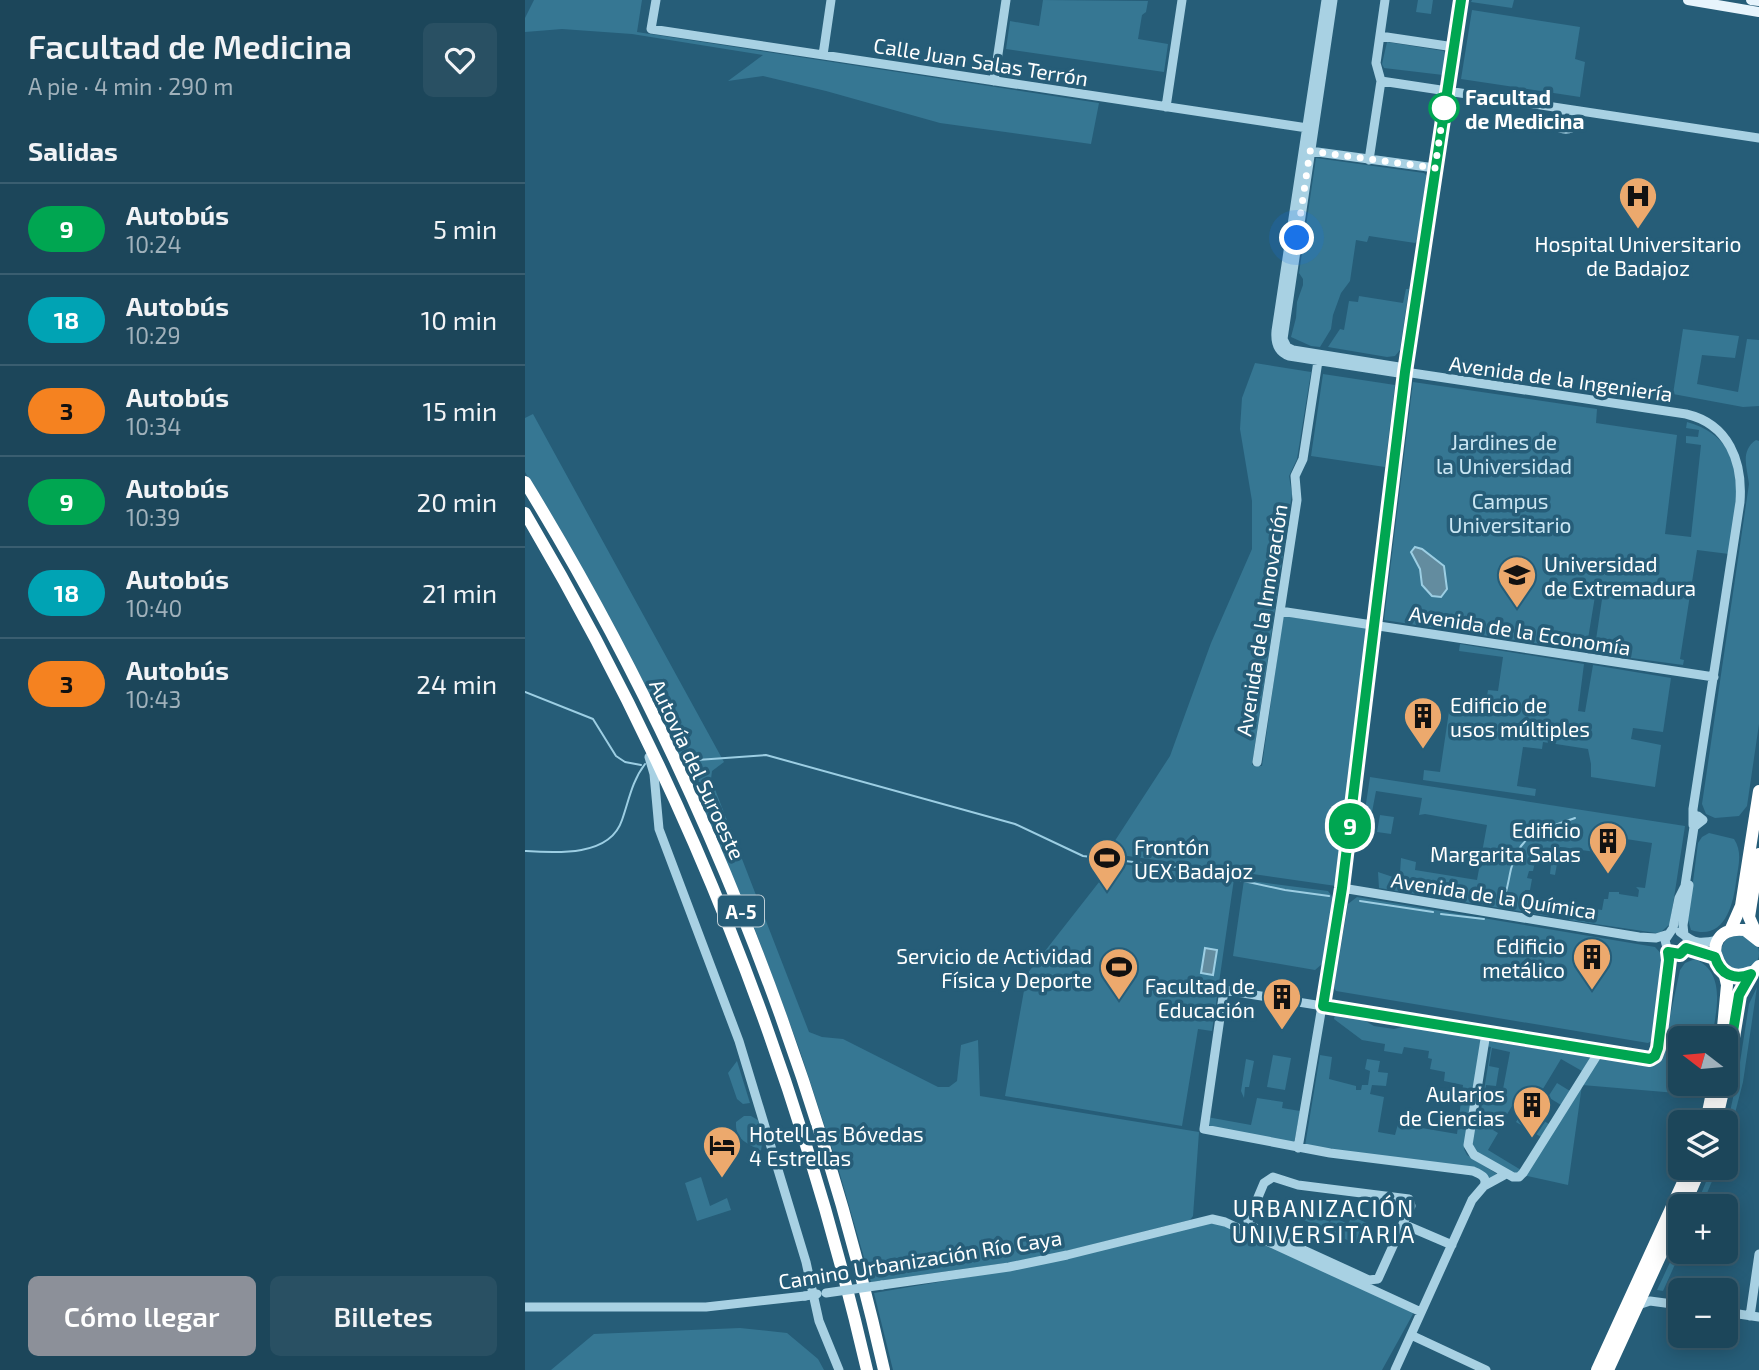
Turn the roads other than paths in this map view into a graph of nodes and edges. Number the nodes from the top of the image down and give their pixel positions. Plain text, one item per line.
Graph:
1 (656, 0) edge
2 (831, 0) edge
3 (1006, 0) edge
4 (1182, 0) edge
5 (1326, 0) edge
6 (1333, 0) edge
7 (1385, 0) edge
8 (1461, 0) edge
9 (1688, 0) edge
10 (1751, 0) edge
11 (1759, 1) edge
12 (1759, 12) edge
13 (1380, 36) junction
14 (1454, 47) junction
15 (823, 55) junction
16 (994, 81) junction
17 (1381, 81) junction
18 (1447, 92) junction
19 (1166, 107) junction
20 (1310, 129) junction
21 (1759, 138) edge
22 (1310, 151) junction
23 (1369, 160) junction
24 (1435, 168) junction
25 (1318, 361) junction
26 (1405, 371) junction
27 (525, 482) edge
28 (525, 513) edge
29 (1280, 611) junction
30 (1374, 625) junction
31 (1714, 677) junction
32 (641, 729) junction
33 (1257, 762) dead end
34 (1759, 791) edge
35 (1695, 801) junction
36 (1700, 820) junction
37 (1693, 832) junction
38 (1759, 854) edge
39 (1342, 888) junction
40 (1730, 931) junction
41 (1670, 933) junction
42 (1640, 937) junction
43 (1719, 940) junction
44 (1758, 940) edge
45 (1686, 941) junction
46 (1666, 950) junction
47 (1715, 957) junction
48 (1757, 969) edge
49 (1724, 972) junction
50 (1323, 1006) junction
51 (1723, 1026) edge
52 (1734, 1026) edge
53 (1486, 1033) junction
54 (1599, 1052) junction
55 (1298, 1148) junction
56 (1506, 1174) junction
57 (1684, 1180) edge
58 (1484, 1186) junction
59 (1403, 1224) junction
60 (1668, 1243) edge
61 (1452, 1245) junction
62 (1759, 1254) edge
63 (1644, 1303) junction
64 (1668, 1304) edge
65 (525, 1307) edge
66 (1421, 1312) junction
67 (1754, 1316) edge
68 (1411, 1335) junction
69 (839, 1370) edge
70 (867, 1370) edge
71 (884, 1370) edge
72 (1395, 1370) edge
73 (1486, 1370) edge
74 (1597, 1370) edge
75 (1608, 1370) edge

1 - 15 street, Calle Juan Salas Terrón
2 - 15 street
3 - 16 street
4 - 19 street
5 - 20 street
6 - 20 street
7 - 13 street
8 - 14 street
9 - 12 main road
10 - 11 main road
13 - 14 street
13 - 17 street
14 - 18 street
15 - 16 street, Calle Juan Salas Terrón
16 - 19 street, Calle Juan Salas Terrón
17 - 18 street
17 - 23 street
18 - 21 street
18 - 24 street
19 - 20 street, Calle Juan Salas Terrón
20 - 22 street
20 - 25 street
22 - 23 street
22 - 26 street
23 - 24 street
24 - 26 street
25 - 26 street
25 - 29 street, Avenida de la Innovación
26 - 30 street
26 - 31 street, Avenida de la Ingeniería
27 - 71 highway, Autovía del Suroeste / A-5
28 - 32 highway, Autovía del Suroeste / A-5
29 - 30 street, Avenida de la Economía
29 - 33 street, Avenida de la Innovación
30 - 31 street, Avenida de la Economía
30 - 39 street
31 - 35 street
32 - 69 street
32 - 70 highway, Autovía del Suroeste / A-5
34 - 40 highway
35 - 36 street
35 - 37 street
36 - 37 street
36 - 45 street
37 - 41 street
38 - 44 highway
39 - 42 street, Avenida de la Química
39 - 50 street
40 - 43 highway
40 - 44 highway
41 - 42 street, Avenida de la Química
41 - 45 street
41 - 46 street
42 - 46 street, Avenida de la Química
43 - 45 street
43 - 47 highway
45 - 46 street
45 - 47 street
46 - 54 street
47 - 49 highway
48 - 49 highway
48 - 52 highway
49 - 51 highway
50 - 53 street
50 - 55 street
50 - 55 street
53 - 54 street
53 - 56 street
54 - 56 street
55 - 58 street
56 - 58 street
57 - 74 highway
58 - 61 street
59 - 59 street
59 - 61 street
60 - 63 highway
61 - 66 street
62 - 67 street
63 - 64 street
63 - 75 highway
65 - 66 street, Camino Urbanización Río Caya, bridge
66 - 68 street
68 - 72 street
68 - 73 street

